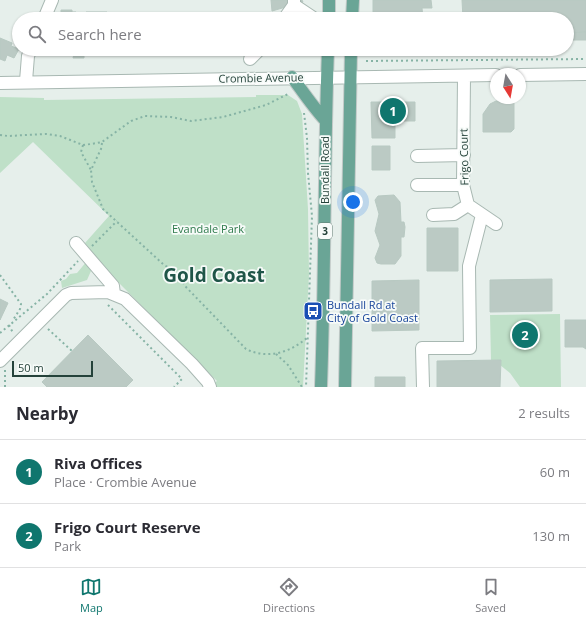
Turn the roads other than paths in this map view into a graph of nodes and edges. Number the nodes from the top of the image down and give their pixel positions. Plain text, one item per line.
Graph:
1 (52, 0) edge
2 (330, 0) edge
3 (353, 0) edge
4 (294, 3) edge
5 (47, 12) edge
6 (288, 12) edge
7 (306, 12) edge
8 (329, 12) edge
9 (352, 12) edge
10 (28, 56) edge
11 (253, 56) edge
12 (328, 56) edge
13 (350, 56) edge
14 (250, 59) dead end
15 (586, 74) edge
16 (526, 75) edge
17 (464, 76) junction
18 (490, 76) edge
19 (292, 77) junction
20 (327, 77) junction
21 (349, 77) junction
22 (26, 82) junction
23 (0, 83) edge
24 (325, 120) junction
25 (464, 155) junction
26 (417, 156) dead end
27 (417, 185) dead end
28 (464, 185) junction
29 (468, 205) junction
30 (433, 215) dead end
31 (482, 215) junction
32 (496, 224) dead end
33 (76, 243) dead end
34 (110, 299) junction
35 (0, 361) edge
36 (207, 385) edge
37 (321, 387) edge
38 (345, 387) edge
39 (423, 387) edge

1 - 5 street
2 - 8 main road
3 - 9 main road
4 - 6 street
4 - 7 street
10 - 22 street
11 - 14 street
12 - 20 main road, Bundall Road / 3
13 - 21 main road, Bundall Road / 3
15 - 16 street
17 - 18 street, Crombie Avenue
17 - 21 street, Crombie Avenue
17 - 25 street, Frigo Court
19 - 20 street, Crombie Avenue
19 - 22 street, Crombie Avenue
19 - 24 main road
20 - 21 street, Crombie Avenue
20 - 24 main road, Bundall Road / 3
21 - 38 main road, Bundall Road / 3
22 - 23 street, Crombie Avenue
24 - 37 main road, Bundall Road / 3
25 - 26 street
25 - 28 street, Frigo Court
27 - 28 street
28 - 29 street, Frigo Court
29 - 30 street
29 - 31 street
31 - 32 street
31 - 39 street
33 - 34 street
34 - 35 street
34 - 36 street

